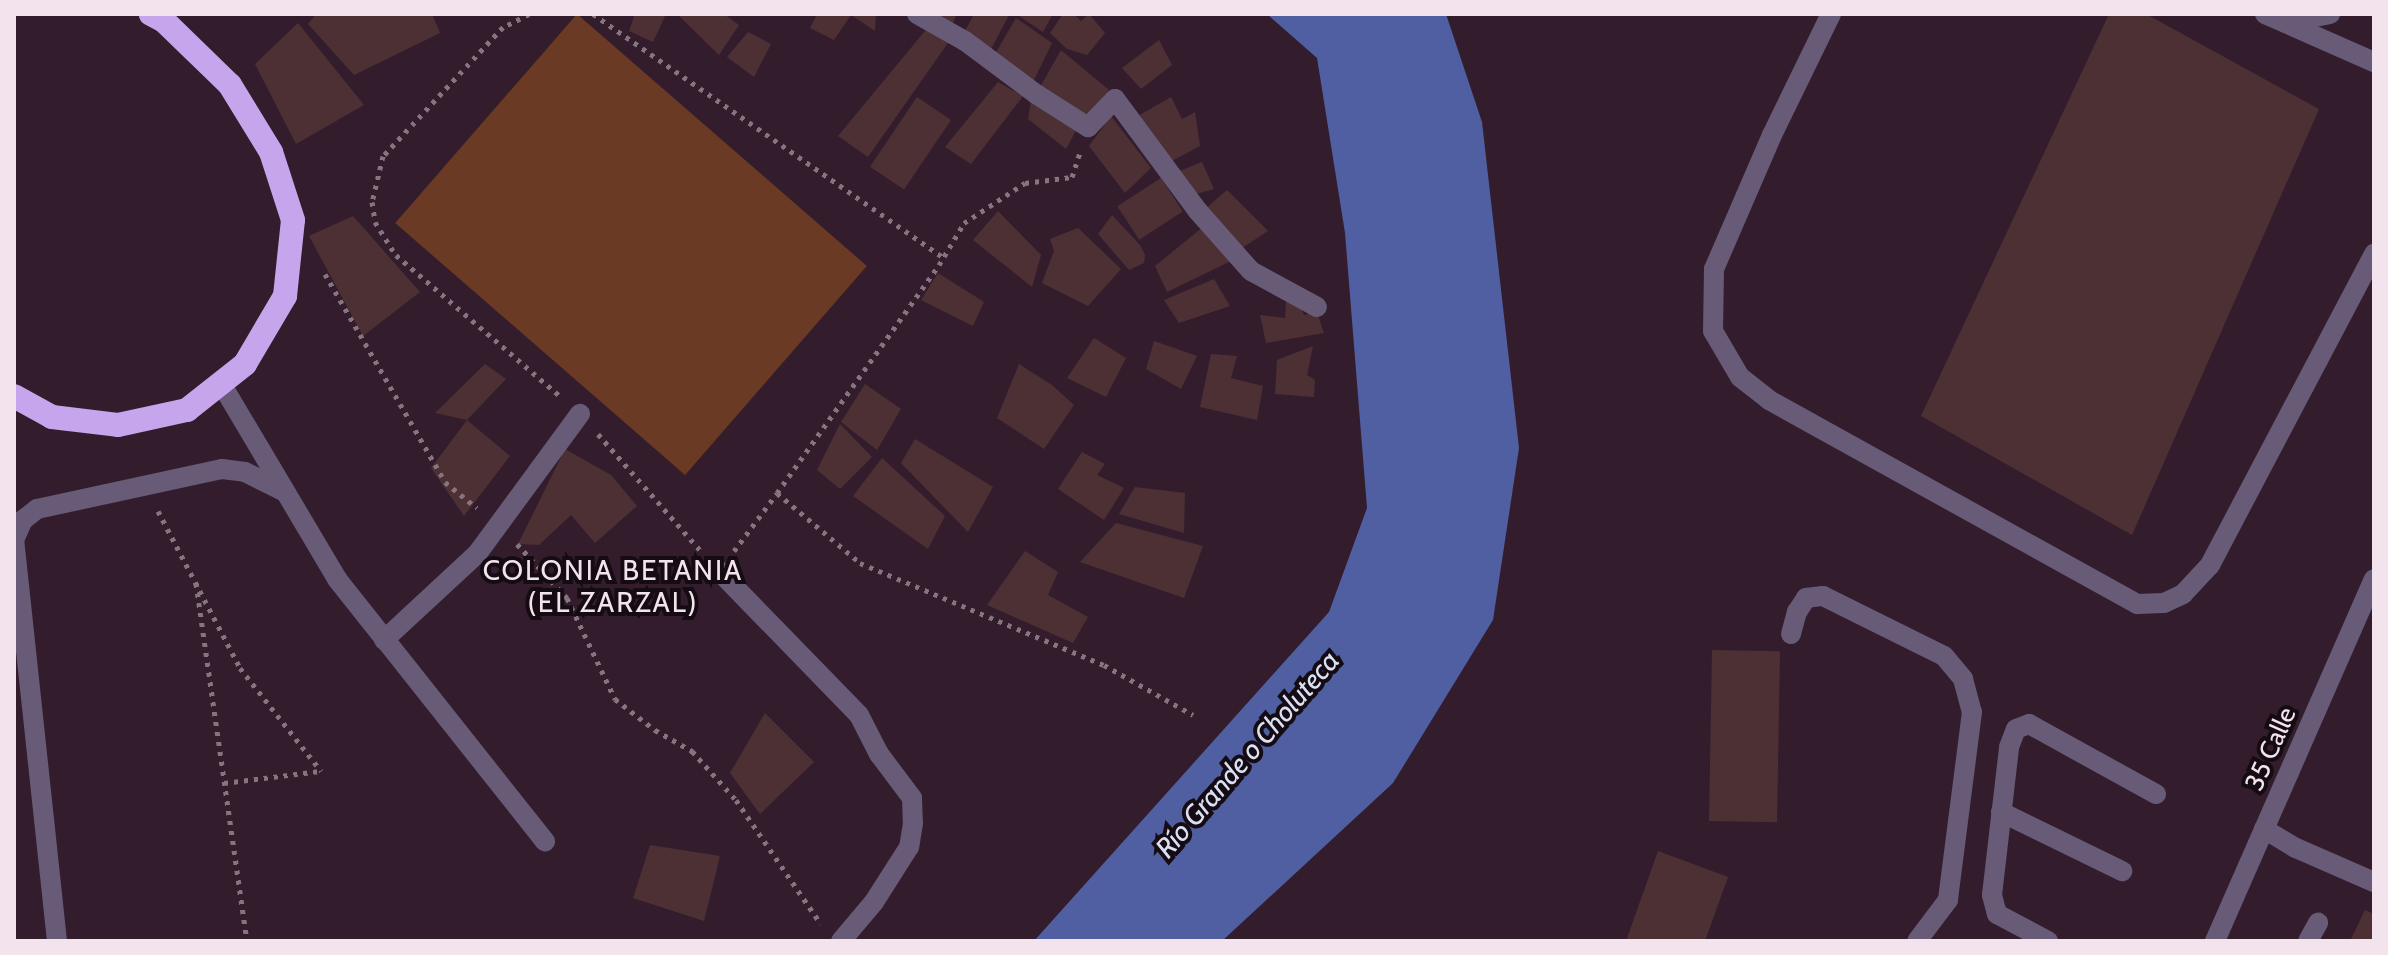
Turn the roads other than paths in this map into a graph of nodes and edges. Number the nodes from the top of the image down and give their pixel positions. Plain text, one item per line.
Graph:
1 (917, 14) edge
2 (1831, 14) edge
3 (2265, 14) edge
4 (2330, 14) edge
5 (161, 16) edge
6 (2286, 23) junction
7 (2374, 62) edge
8 (2374, 254) edge
9 (1317, 307) dead end
10 (222, 385) junction
11 (14, 396) edge
12 (580, 414) road end
13 (285, 492) junction
14 (717, 569) road end
15 (2374, 579) edge
16 (1791, 634) dead end
17 (384, 640) junction
18 (2156, 794) dead end
19 (2001, 812) junction
20 (2264, 829) junction
21 (545, 841) dead end
22 (2122, 871) dead end
23 (2374, 882) edge
24 (57, 941) edge
25 (841, 941) edge
26 (1917, 941) edge
27 (2048, 941) edge
28 (2215, 941) edge

1 - 9 street
2 - 8 street
3 - 6 street
4 - 6 street
5 - 10 highway
6 - 7 street
10 - 11 highway
10 - 13 street
12 - 17 street
13 - 17 street
13 - 24 street
14 - 25 street
15 - 20 street, 35 Calle
16 - 26 street
17 - 21 street
18 - 19 street
19 - 22 street
19 - 27 street
20 - 23 street
20 - 28 street, 35 Calle

